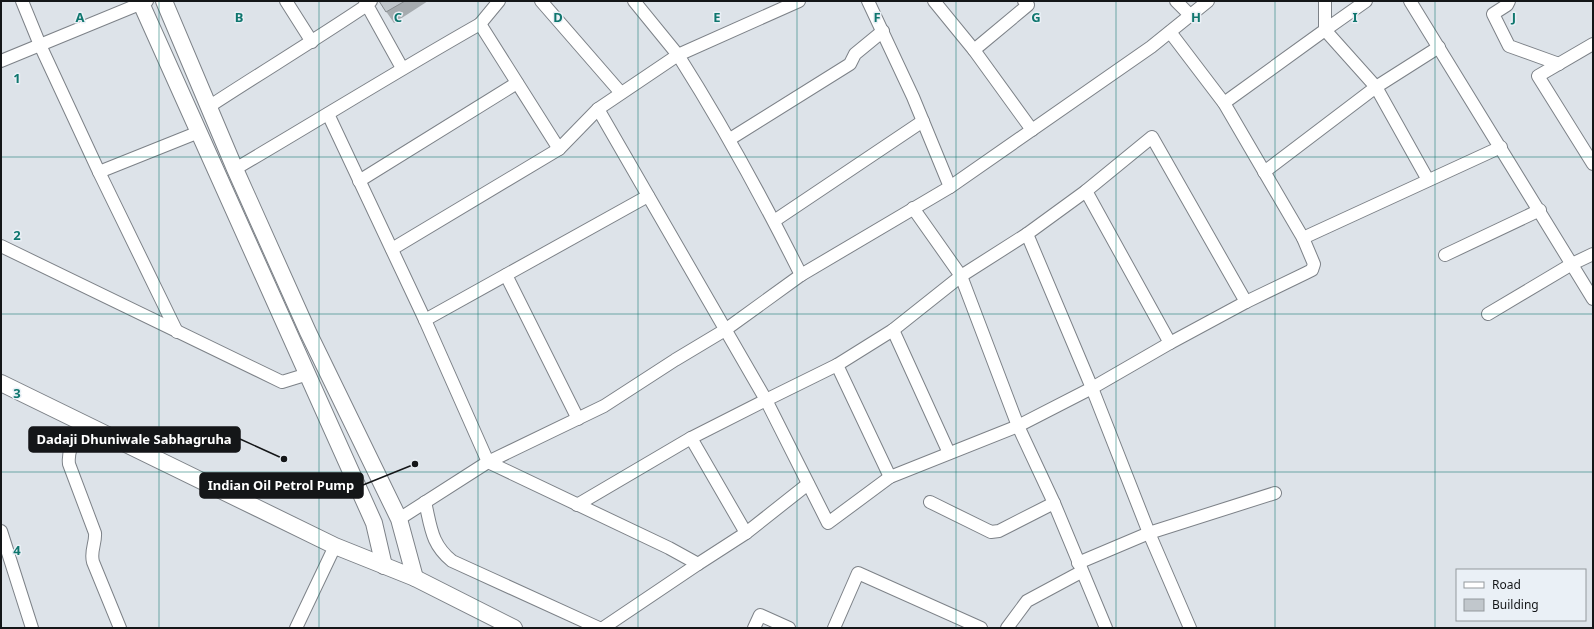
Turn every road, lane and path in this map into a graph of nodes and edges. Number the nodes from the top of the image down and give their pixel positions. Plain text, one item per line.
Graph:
1 (22, 1) edge
2 (164, 1) edge
3 (286, 1) edge
4 (499, 1) edge
5 (541, 1) edge
6 (634, 1) edge
7 (799, 1) edge
8 (868, 1) edge
9 (934, 1) edge
10 (1176, 1) edge
11 (1208, 1) edge
12 (1325, 1) edge
13 (1366, 1) edge
14 (1410, 1) edge
15 (1509, 1) edge
16 (143, 2) edge
17 (368, 2) edge
18 (1028, 2) edge
19 (1190, 15) junction
20 (480, 24) junction
21 (1325, 30) junction
22 (883, 31) junction
23 (1170, 32) junction
24 (312, 42) junction
25 (1593, 44) edge
26 (40, 45) junction
27 (1439, 47) junction
28 (974, 50) junction
29 (678, 55) junction
30 (1, 62) edge
31 (1559, 64) junction
32 (402, 68) junction
33 (517, 83) junction
34 (1376, 87) junction
35 (621, 93) junction
36 (1224, 103) junction
37 (210, 106) junction
38 (598, 109) junction
39 (328, 114) junction
40 (923, 121) junction
41 (1032, 130) junction
42 (199, 132) junction
43 (730, 139) junction
44 (1501, 147) junction
45 (559, 149) junction
46 (1593, 164) edge
47 (235, 169) junction
48 (99, 172) junction
49 (1264, 172) junction
50 (1428, 180) junction
51 (359, 181) junction
52 (950, 187) junction
53 (1086, 190) junction
54 (648, 196) junction
55 (914, 208) junction
56 (1540, 210) junction
57 (774, 220) junction
58 (1027, 234) junction
59 (1303, 238) junction
60 (1, 246) edge
61 (392, 250) junction
62 (1593, 254) edge
63 (1445, 255) dead end
64 (1572, 264) junction
65 (506, 275) junction
66 (801, 275) junction
67 (961, 276) junction
68 (1593, 298) edge
69 (1246, 302) junction
70 (1488, 314) dead end
71 (425, 320) junction
72 (725, 330) junction
73 (893, 330) junction
74 (176, 332) junction
75 (1170, 343) junction
76 (837, 365) junction
77 (308, 374) junction
78 (1, 383) edge
79 (1092, 388) junction
80 (766, 400) junction
81 (578, 419) junction
82 (83, 422) junction
83 (1018, 426) junction
84 (691, 438) junction
85 (949, 453) junction
86 (488, 462) junction
87 (890, 477) junction
88 (808, 484) junction
89 (1275, 493) dead end
90 (425, 502) junction
91 (930, 502) dead end
92 (1054, 503) junction
93 (578, 505) junction
94 (398, 519) junction
95 (1, 531) edge
96 (746, 533) junction
97 (1149, 533) junction
98 (335, 546) junction
99 (698, 564) junction
100 (384, 566) junction
101 (1080, 568) junction
102 (415, 578) junction
103 (32, 628) edge
104 (120, 628) edge
105 (296, 628) edge
106 (514, 628) edge
107 (599, 628) edge
108 (603, 628) edge
109 (754, 628) edge
110 (789, 628) edge
111 (834, 628) edge
112 (981, 628) edge
113 (1007, 628) edge
114 (1106, 628) edge
115 (1190, 628) edge

1 - 26 street
2 - 37 street
3 - 24 street
4 - 20 street
5 - 35 street
6 - 29 street
7 - 29 street
8 - 22 street
9 - 28 street
10 - 19 street
11 - 19 street
12 - 21 street
13 - 21 street
14 - 27 street
15 - 31 street
16 - 26 street
16 - 42 street
17 - 24 street
17 - 32 street
18 - 28 street
19 - 23 street
20 - 32 street
20 - 33 street
21 - 34 street
21 - 36 street
22 - 40 street
22 - 43 street
23 - 36 street
23 - 41 street
24 - 37 street
25 - 31 street
26 - 30 street
26 - 48 street
27 - 34 street
27 - 44 street
28 - 41 street
29 - 35 street
29 - 43 street
31 - 46 street
32 - 39 street
33 - 45 street
33 - 51 street
34 - 49 street
34 - 50 street
35 - 38 street
36 - 49 street
37 - 47 street
38 - 45 street
38 - 54 street
39 - 47 street
39 - 51 street
40 - 52 street
40 - 57 street
41 - 52 street
42 - 48 street
42 - 77 street
43 - 57 street
44 - 50 street
44 - 56 street
45 - 61 street
47 - 94 street
48 - 74 street
49 - 59 street
50 - 59 street
51 - 61 street
52 - 55 street
53 - 58 street
53 - 69 street
53 - 75 street
54 - 65 street
54 - 72 street
55 - 66 street
55 - 67 street
56 - 63 street
56 - 64 street
57 - 66 street
58 - 67 street
58 - 79 street
59 - 69 street
60 - 74 street
61 - 71 street
62 - 64 street
64 - 68 street
64 - 70 street
65 - 71 street
65 - 81 street
66 - 72 street
67 - 73 street
67 - 83 street
69 - 75 street
71 - 86 street
72 - 80 street
72 - 81 street
73 - 76 street
73 - 85 street
74 - 77 street
75 - 79 street
76 - 80 street
76 - 87 street
77 - 100 street
78 - 82 street
79 - 83 street
79 - 97 street
80 - 84 street
80 - 88 street
81 - 86 street
82 - 98 street
82 - 104 street
83 - 85 street
83 - 92 street
84 - 93 street
84 - 96 street
85 - 87 street
86 - 90 street
86 - 93 street
87 - 88 street
88 - 96 street
89 - 97 street
90 - 94 street
90 - 107 street
91 - 92 street
92 - 101 street
93 - 99 street
94 - 102 street
95 - 103 street
96 - 99 street
97 - 101 street
97 - 115 street
98 - 100 street
98 - 105 street
99 - 108 street
100 - 102 street
101 - 113 street
101 - 114 street
102 - 106 street
109 - 110 street
111 - 112 street

